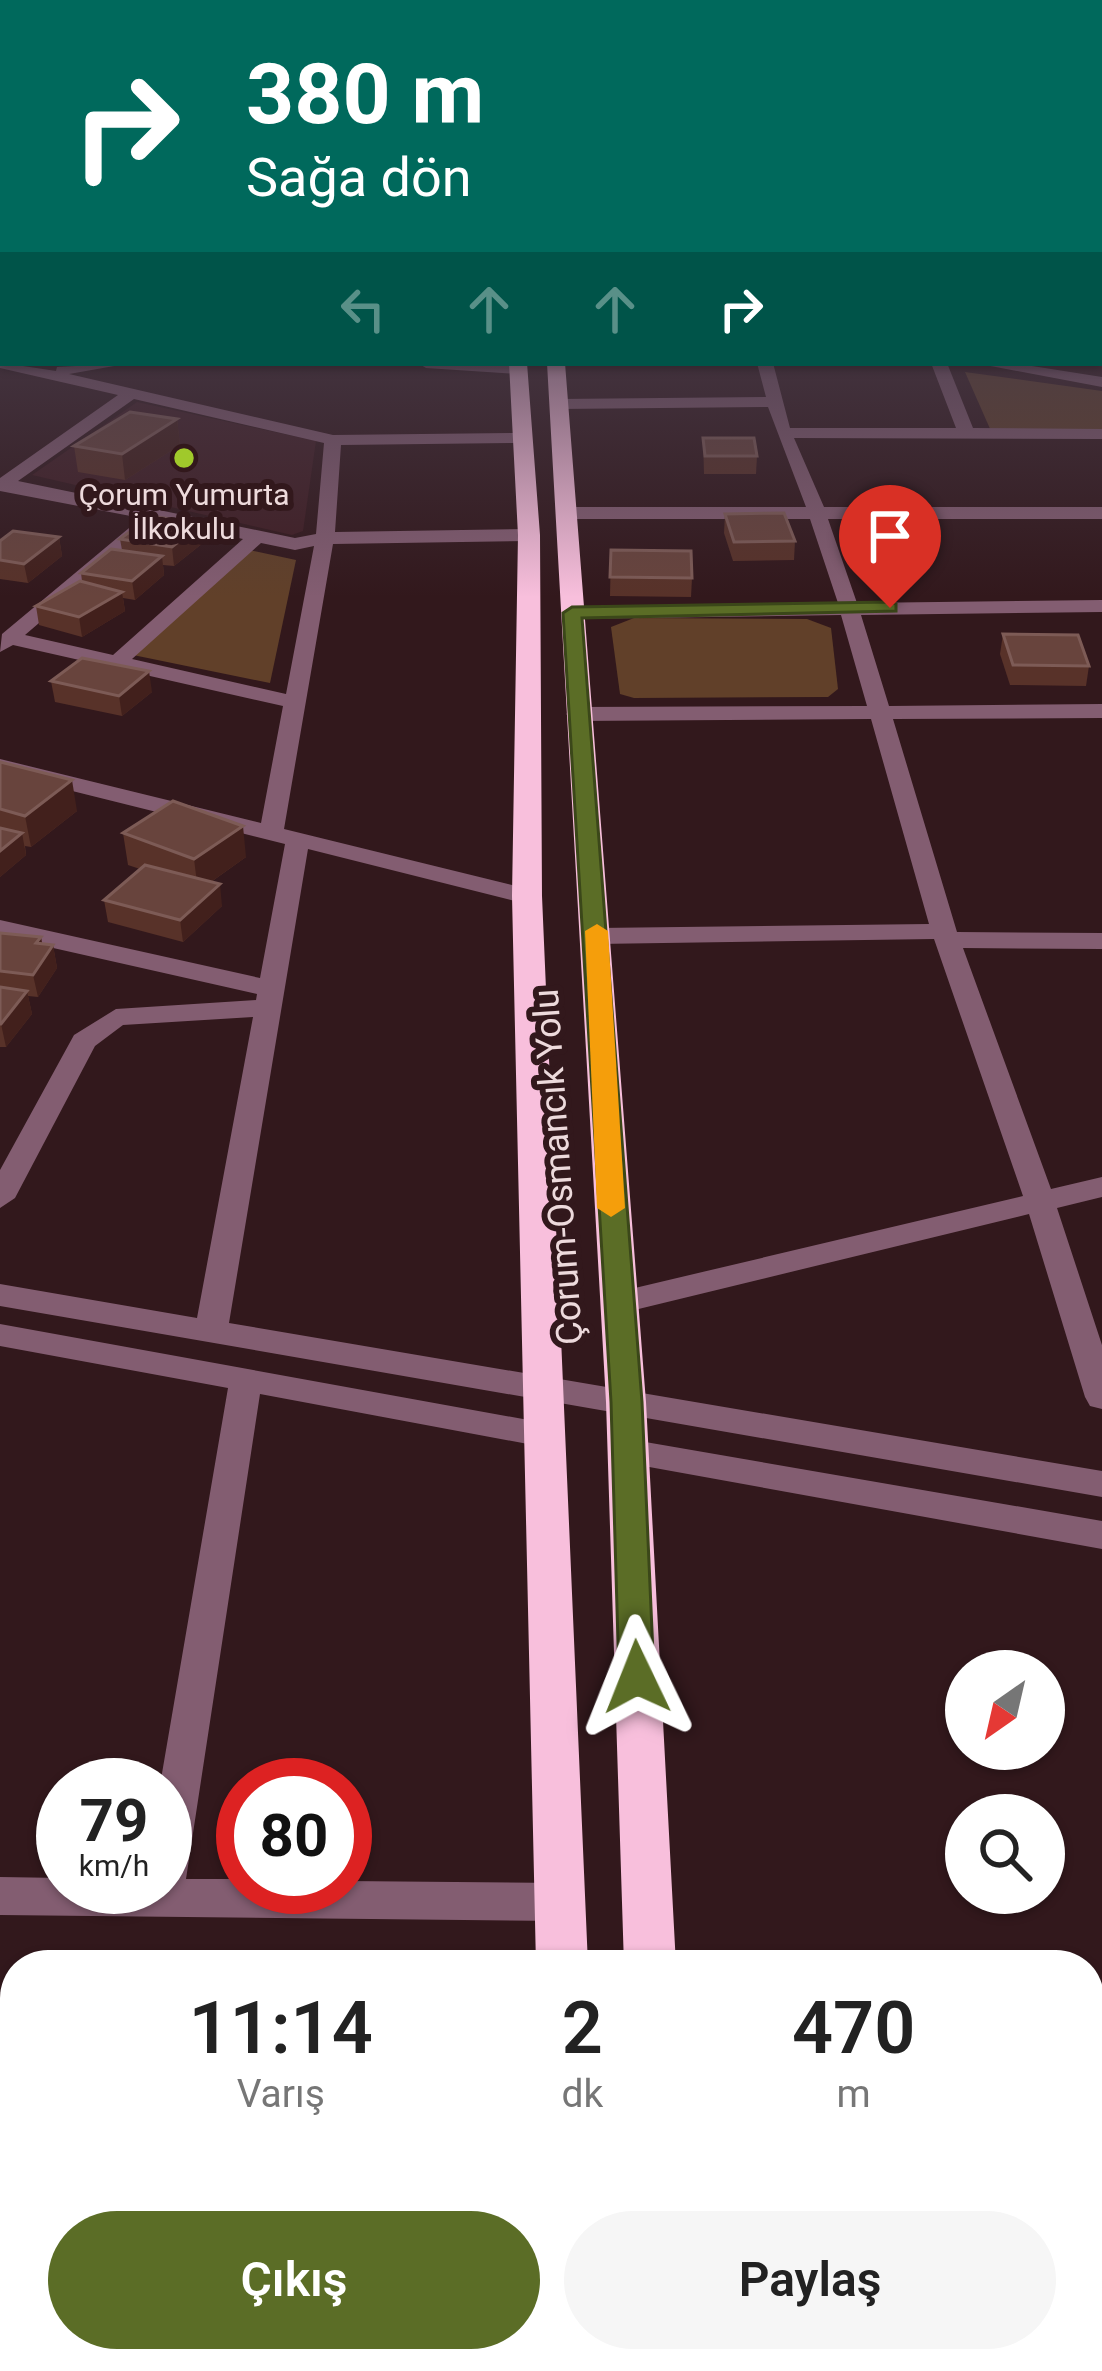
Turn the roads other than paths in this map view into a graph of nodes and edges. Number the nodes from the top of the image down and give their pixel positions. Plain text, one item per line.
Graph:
1 (61, 377) edge
2 (518, 377) edge
3 (557, 377) edge
4 (768, 377) edge
5 (944, 377) edge
6 (1068, 377) edge
7 (1102, 382) edge
8 (130, 394) junction
9 (775, 402) junction
10 (560, 404) junction
11 (783, 434) junction
12 (967, 434) junction
13 (1102, 434) edge
14 (519, 438) junction
15 (333, 440) junction
16 (1, 484) edge
17 (569, 513) junction
18 (1102, 513) edge
19 (818, 515) junction
20 (153, 516) junction
21 (529, 535) junction
22 (255, 538) junction
23 (325, 538) junction
24 (849, 608) junction
25 (572, 613) junction
26 (1099, 613) edge
27 (4, 642) edge
28 (116, 663) junction
29 (293, 702) junction
30 (878, 710) junction
31 (1102, 711) edge
32 (577, 714) junction
33 (0, 766) edge
34 (284, 836) junction
35 (527, 896) junction
36 (0, 928) edge
37 (597, 936) junction
38 (945, 936) junction
39 (1102, 941) edge
40 (266, 998) junction
41 (1102, 1186) edge
42 (0, 1198) edge
43 (1040, 1201) junction
44 (0, 1295) edge
45 (618, 1304) junction
46 (211, 1331) junction
47 (0, 1335) edge
48 (246, 1379) junction
49 (543, 1388) junction
50 (1102, 1396) edge
51 (626, 1402) junction
52 (544, 1433) junction
53 (628, 1452) junction
54 (1102, 1484) edge
55 (1102, 1535) edge
56 (185, 1758) edge
57 (192, 1889) edge
58 (36, 1894) edge
59 (0, 1896) edge
60 (561, 1902) junction
61 (562, 1950) edge
62 (649, 1950) edge

1 - 8 street
2 - 14 highway, Çorum-Osmancık Yolu
3 - 10 highway, Çorum-Osmancık Yolu
4 - 9 street
5 - 12 street
6 - 7 street
8 - 15 street
8 - 16 street
9 - 10 street
9 - 11 street
10 - 17 highway, Çorum-Osmancık Yolu
11 - 12 street
11 - 19 street
12 - 13 street
14 - 15 street
14 - 21 highway, Çorum-Osmancık Yolu
15 - 23 street
16 - 20 street
17 - 19 street
17 - 25 highway, Çorum-Osmancık Yolu
18 - 19 street
19 - 24 street
20 - 22 street
20 - 27 street
21 - 23 street
21 - 35 highway, Çorum-Osmancık Yolu
22 - 23 street
22 - 28 street
23 - 29 street
24 - 25 street
24 - 26 street
24 - 30 street
25 - 32 highway, Çorum-Osmancık Yolu
27 - 28 street
28 - 29 street
29 - 34 street
30 - 31 street
30 - 32 street
30 - 38 street
32 - 37 highway, Çorum-Osmancık Yolu
33 - 34 street
34 - 35 street
34 - 40 street
35 - 49 highway, Çorum-Osmancık Yolu
36 - 40 street
37 - 38 street
37 - 45 highway, Çorum-Osmancık Yolu
38 - 39 street
38 - 43 street
40 - 42 street
40 - 46 street
41 - 43 street
43 - 45 street
43 - 50 street
44 - 46 street
45 - 51 highway, Çorum-Osmancık Yolu
46 - 49 street
47 - 48 street
48 - 52 street
48 - 56 street
49 - 51 street
49 - 52 highway, Çorum-Osmancık Yolu
51 - 53 highway, Çorum-Osmancık Yolu
51 - 54 street
52 - 60 highway, Çorum-Osmancık Yolu
53 - 55 street
53 - 62 highway, Çorum-Osmancık Yolu
57 - 60 street
58 - 59 street
60 - 61 highway, Çorum-Osmancık Yolu

